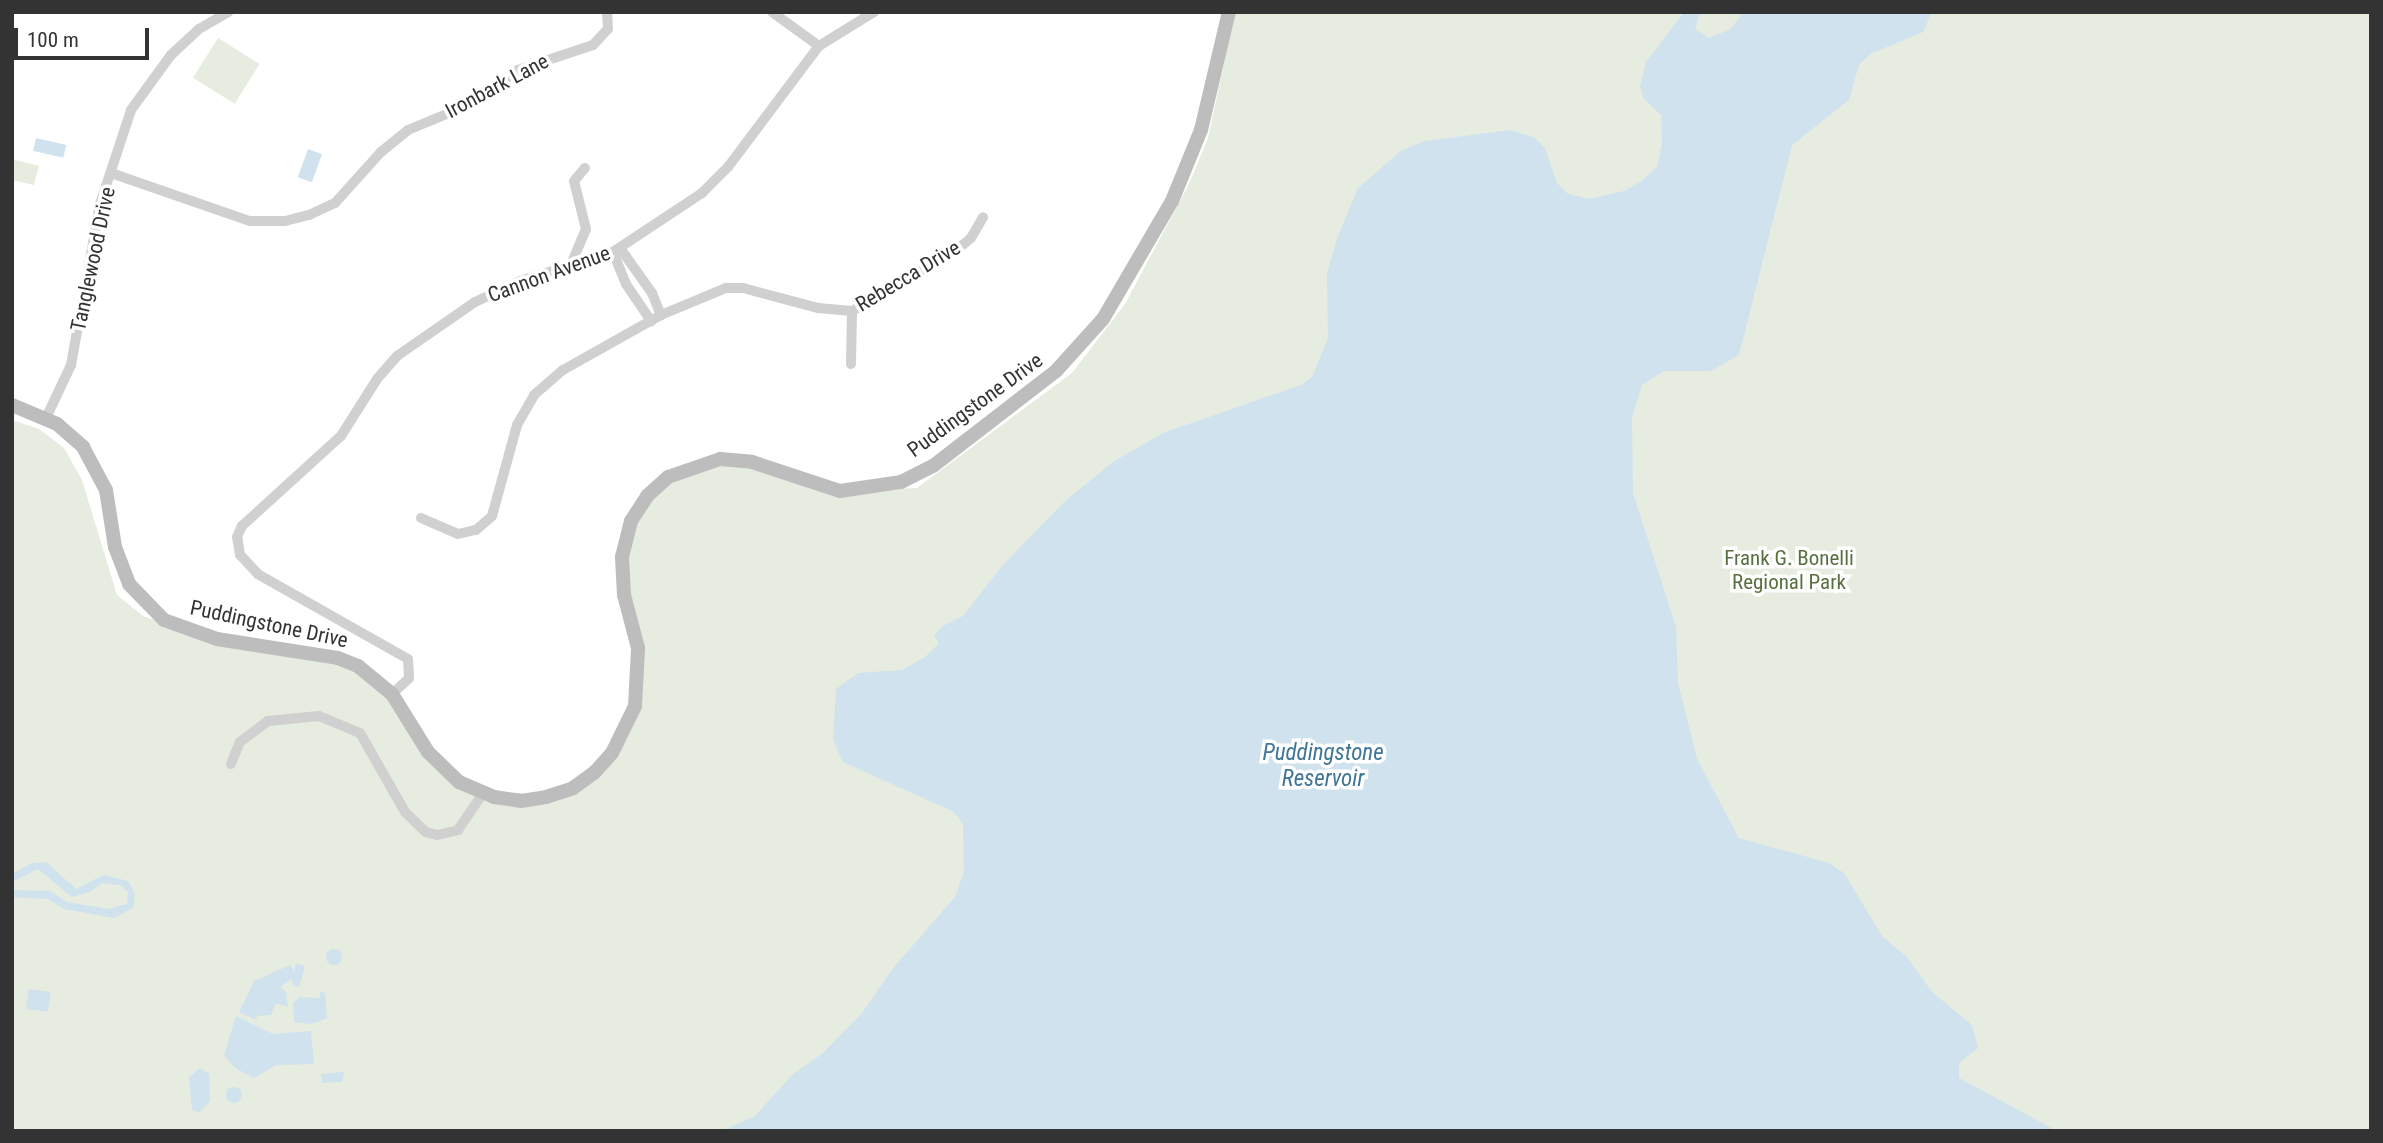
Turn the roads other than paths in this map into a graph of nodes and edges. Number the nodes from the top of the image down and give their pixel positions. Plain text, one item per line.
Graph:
1 (228, 12) edge
2 (607, 12) edge
3 (772, 12) edge
4 (874, 12) edge
5 (1229, 12) edge
6 (819, 46) junction
7 (585, 168) dead end
8 (111, 173) junction
9 (983, 217) dead end
10 (616, 250) junction
11 (570, 267) junction
12 (852, 311) junction
13 (656, 318) junction
14 (851, 364) dead end
15 (12, 405) edge
16 (46, 418) junction
17 (421, 519) dead end
18 (392, 694) junction
19 (231, 764) dead end
20 (483, 793) junction

1 - 8 street, Tanglewood Drive
2 - 8 street, Ironbark Lane
3 - 6 street
4 - 6 street, Cannon Avenue
5 - 20 street, Puddingstone Drive
6 - 10 street, Cannon Avenue
7 - 11 street
8 - 16 street, Tanglewood Drive
9 - 12 street, Rebecca Drive
10 - 11 street, Cannon Avenue
10 - 13 street
10 - 13 street
11 - 18 street, Cannon Avenue
12 - 13 street, Rebecca Drive
12 - 14 street
13 - 17 street, Rebecca Drive
15 - 16 street, Puddingstone Drive
16 - 18 street, Puddingstone Drive
18 - 20 street, Puddingstone Drive
19 - 20 street

